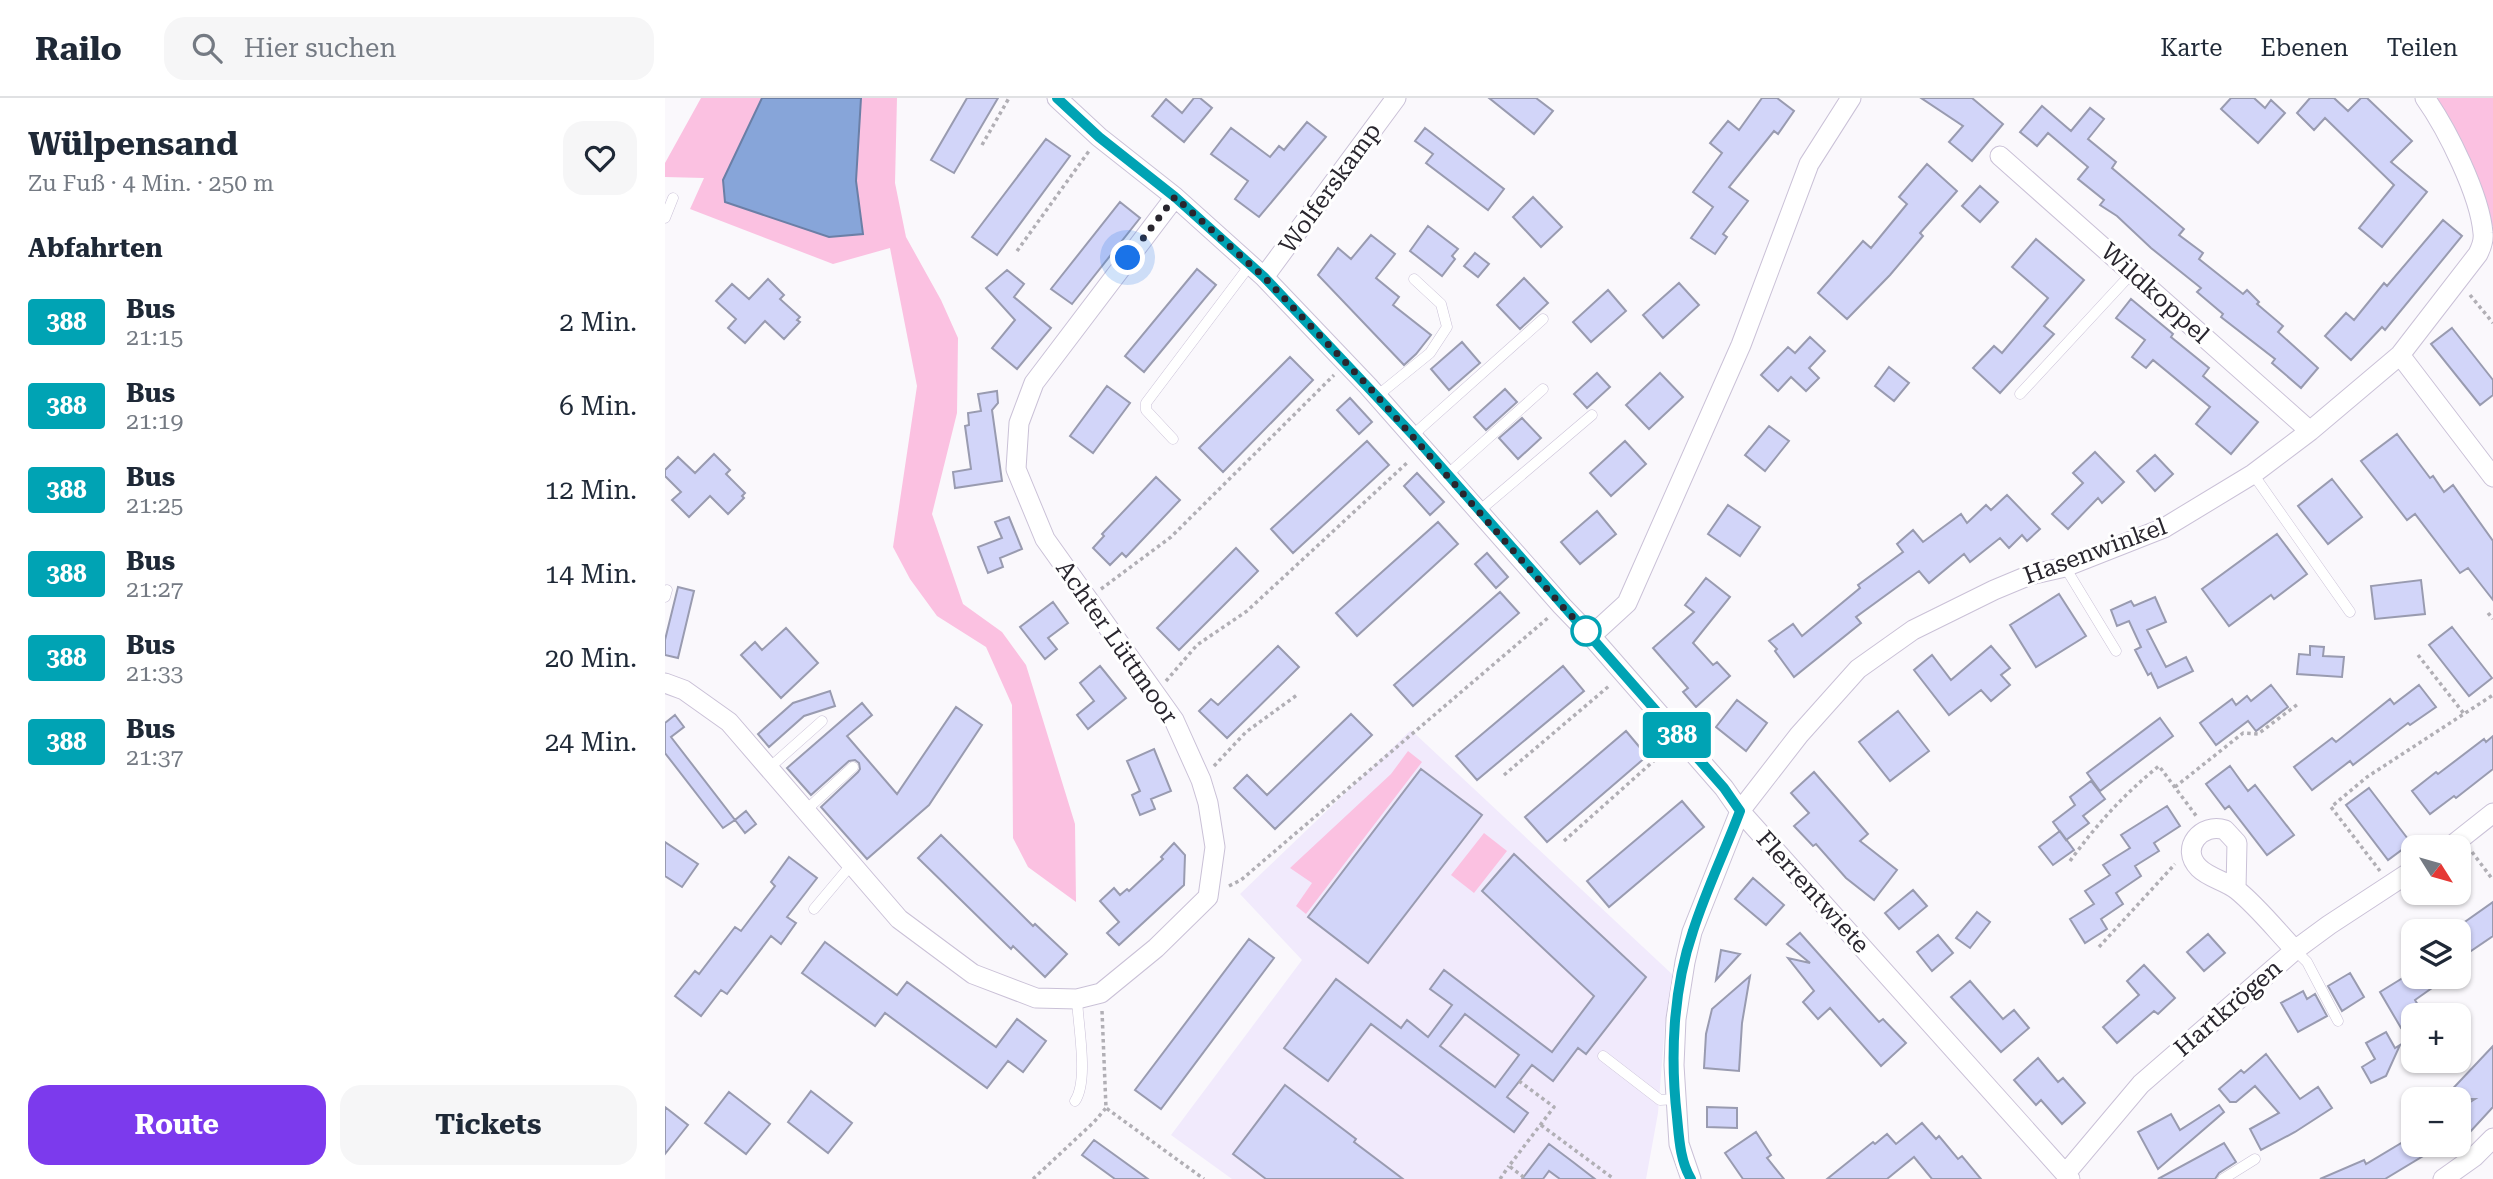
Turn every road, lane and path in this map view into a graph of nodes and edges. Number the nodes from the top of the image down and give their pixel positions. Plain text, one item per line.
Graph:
1 (1009, 98) edge
2 (1396, 98) edge
3 (1851, 98) edge
4 (2425, 98) edge
5 (1062, 99) edge
6 (1099, 137) junction
7 (982, 145) dead end
8 (2000, 156) dead end
9 (1175, 197) junction
10 (673, 198) dead end
11 (665, 218) edge
12 (1017, 251) dead end
13 (1257, 271) junction
14 (2132, 272) junction
15 (1414, 279) dead end
16 (2458, 279) junction
17 (1543, 319) dead end
18 (2493, 323) edge
19 (2400, 355) junction
20 (1346, 363) junction
21 (1543, 389) dead end
22 (2019, 394) dead end
23 (1377, 396) junction
24 (1592, 415) dead end
25 (2310, 431) junction
26 (1173, 439) dead end
27 (1418, 441) junction
28 (2253, 474) junction
29 (1447, 475) junction
30 (2493, 477) edge
31 (1479, 511) junction
32 (2065, 567) junction
33 (1088, 599) junction
34 (1562, 606) junction
35 (2350, 612) dead end
36 (2489, 613) dead end
37 (2493, 619) edge
38 (1591, 636) junction
39 (2116, 651) dead end
40 (2418, 655) dead end
41 (1623, 673) junction
42 (665, 683) edge
43 (1155, 693) junction
44 (1297, 695) dead end
45 (2493, 695) edge
46 (2298, 704) dead end
47 (2465, 715) junction
48 (822, 721) dead end
49 (1680, 738) junction
50 (853, 767) dead end
51 (768, 769) junction
52 (1504, 775) dead end
53 (1201, 780) junction
54 (2175, 787) junction
55 (1740, 811) junction
56 (805, 812) junction
57 (2493, 813) edge
58 (2207, 829) junction
59 (2466, 835) edge
60 (1564, 841) dead end
61 (2192, 845) junction
62 (2471, 858) edge
63 (2070, 861) dead end
64 (851, 864) junction
65 (2401, 878) edge
66 (2493, 880) edge
67 (2390, 885) junction
68 (2236, 889) junction
69 (1208, 897) junction
70 (814, 909) dead end
71 (2099, 947) dead end
72 (2295, 950) junction
73 (1101, 993) junction
74 (1077, 999) junction
75 (2338, 1021) dead end
76 (1603, 1056) dead end
77 (1519, 1081) dead end
78 (1675, 1099) junction
79 (1075, 1101) dead end
80 (1106, 1108) junction
81 (1541, 1125) junction
82 (2493, 1138) edge
83 (2255, 1159) dead end
84 (1509, 1166) junction
85 (2068, 1176) edge
86 (1688, 1178) edge
87 (1033, 1179) edge
88 (1204, 1179) edge
89 (1500, 1179) edge
90 (1526, 1179) edge
91 (1614, 1179) edge
92 (2223, 1179) edge
93 (2443, 1179) edge

1 - 7 path
2 - 13 street, Wolferskamp
3 - 38 street
4 - 16 street, Hasenwinkel
5 - 6 street, Flerrentwiete
6 - 9 street, Flerrentwiete
6 - 12 path
8 - 14 street, Wildkoppel
9 - 13 street, Flerrentwiete
9 - 33 street, Achter Lüttmoor
10 - 11 lane
13 - 20 street, Flerrentwiete
13 - 26 lane
14 - 22 lane
14 - 25 street, Wildkoppel
15 - 23 lane
16 - 18 path
16 - 19 street, Hasenwinkel
17 - 27 lane
19 - 25 street, Hasenwinkel
19 - 30 street
20 - 23 street, Flerrentwiete
20 - 33 path
21 - 29 lane
23 - 27 street, Flerrentwiete
24 - 31 lane
25 - 28 street, Hasenwinkel
27 - 29 street, Flerrentwiete
27 - 43 path
28 - 32 street, Hasenwinkel
28 - 35 lane
29 - 31 street, Flerrentwiete
31 - 34 street, Flerrentwiete
32 - 39 lane
32 - 55 street, Hasenwinkel
33 - 43 street, Achter Lüttmoor
34 - 38 street, Flerrentwiete
34 - 69 path
36 - 37 path
38 - 41 street, Flerrentwiete
40 - 47 path
41 - 49 street, Flerrentwiete
41 - 52 path
42 - 51 street
43 - 53 street, Achter Lüttmoor
44 - 53 path
45 - 47 path
46 - 54 path
47 - 67 path
48 - 51 lane
49 - 55 street, Flerrentwiete
49 - 60 path
50 - 56 lane
51 - 56 street
53 - 69 street, Achter Lüttmoor
54 - 58 path
54 - 63 path
55 - 78 street, Hasenwinkel
55 - 85 street, Flerrentwiete
56 - 64 street
57 - 59 street
58 - 61 street
58 - 68 street
61 - 68 street
61 - 71 path
62 - 66 path
64 - 70 lane
64 - 74 street
65 - 67 street, Hartkrögen
67 - 72 street, Hartkrögen
68 - 72 street
69 - 73 street
72 - 75 lane
72 - 85 street, Hartkrögen
73 - 74 street
73 - 80 path
74 - 79 lane
76 - 78 lane
77 - 81 path
78 - 86 street, Hasenwinkel
80 - 87 path
80 - 88 path
81 - 84 path
81 - 91 path
82 - 93 street
83 - 92 lane
84 - 89 path
84 - 90 path

